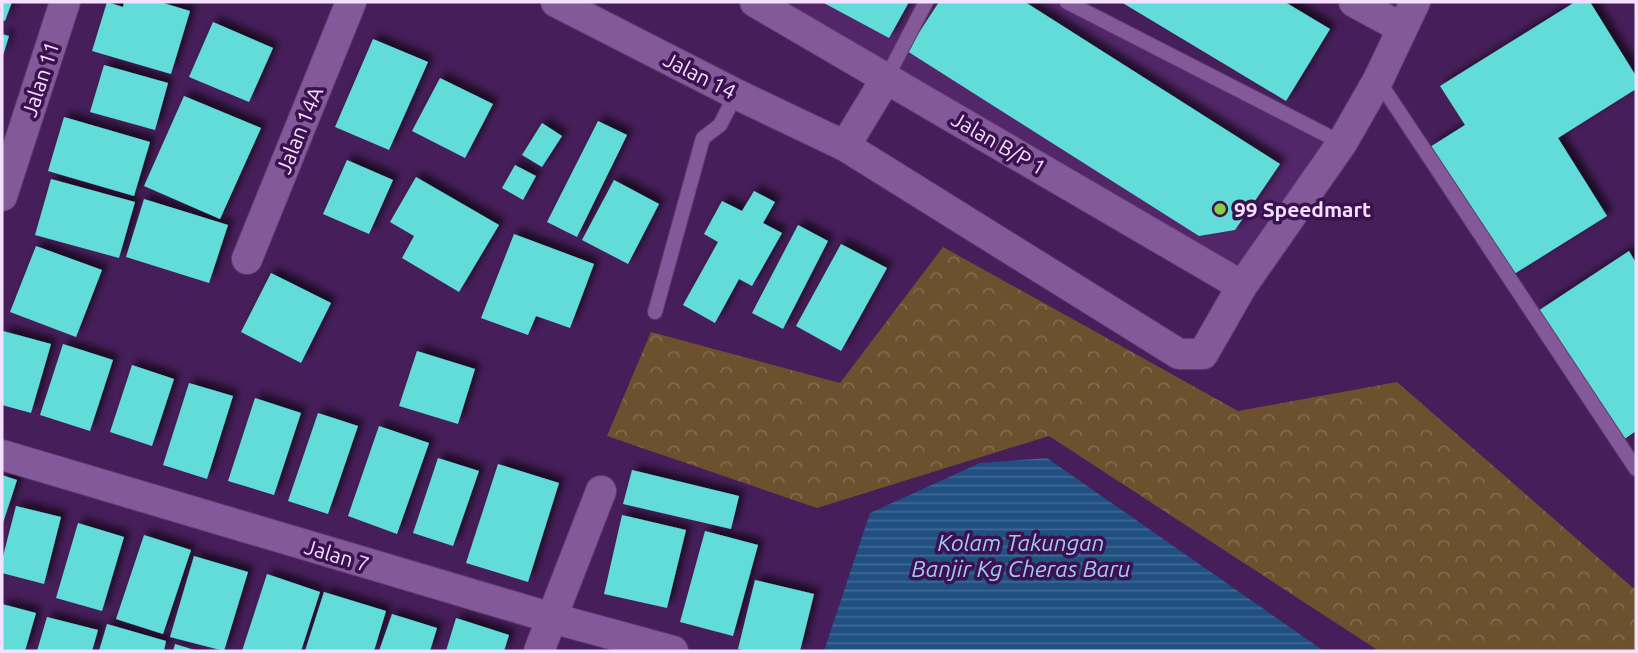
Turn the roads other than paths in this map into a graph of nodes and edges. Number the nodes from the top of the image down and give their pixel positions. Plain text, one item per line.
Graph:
1 (65, 2) edge
2 (351, 2) edge
3 (556, 2) edge
4 (755, 2) edge
5 (926, 2) edge
6 (1067, 2) edge
7 (1354, 2) edge
8 (1409, 15) edge
9 (887, 77) junction
10 (1378, 80) junction
11 (736, 94) junction
12 (1342, 143) junction
13 (845, 146) junction
14 (2, 196) edge
15 (247, 259) dead end
16 (1242, 286) junction
17 (655, 312) dead end
18 (2, 455) edge
19 (1636, 470) edge
20 (601, 491) dead end
21 (552, 618) junction
22 (539, 651) edge
23 (673, 651) edge

1 - 14 street, Jalan 11
2 - 15 street, Jalan 14A
3 - 11 street, Jalan 14
4 - 9 street, Jalan B/P 1
5 - 9 lane
6 - 12 lane
7 - 8 street
8 - 10 street
9 - 13 street
9 - 16 street, Jalan B/P 1
10 - 12 street
10 - 19 lane
11 - 13 street, Jalan 14
11 - 17 lane
12 - 16 street
13 - 16 street, Jalan 14
18 - 21 street, Jalan 7
20 - 21 street
21 - 22 street
21 - 23 street, Jalan 7

